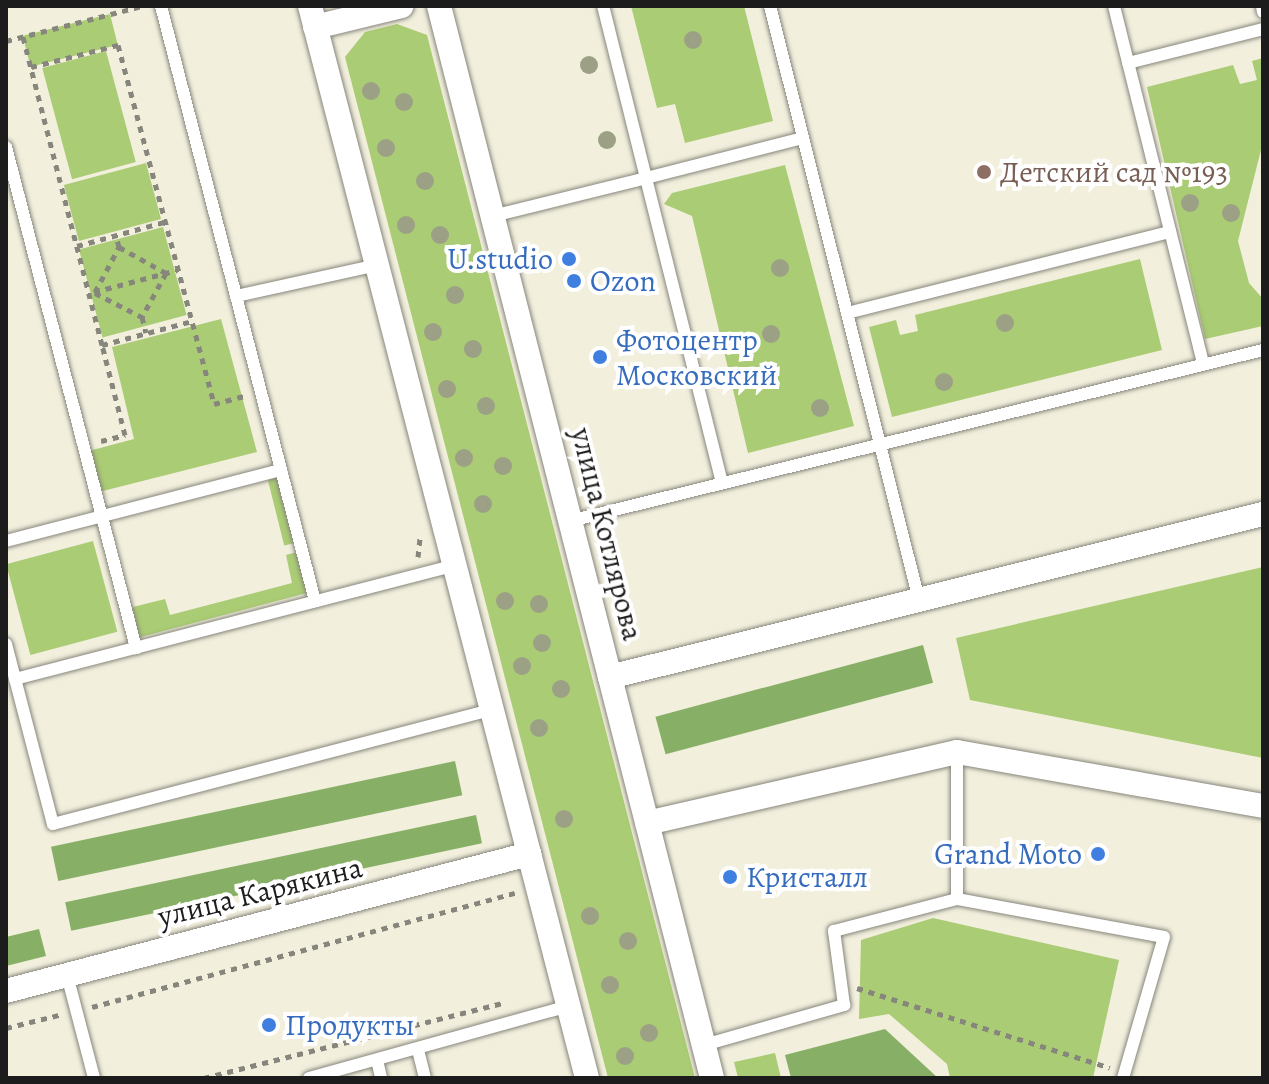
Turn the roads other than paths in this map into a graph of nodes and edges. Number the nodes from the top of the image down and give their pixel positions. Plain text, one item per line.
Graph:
1 (161, 6) edge
2 (402, 6) edge
3 (439, 6) edge
4 (603, 6) edge
5 (770, 6) edge
6 (1114, 6) edge
7 (313, 17) edge
8 (1263, 29) edge
9 (1128, 63) junction
10 (803, 138) junction
11 (6, 148) edge
12 (646, 178) junction
13 (493, 216) junction
14 (1170, 232) junction
15 (377, 265) junction
16 (236, 296) junction
17 (847, 313) junction
18 (1263, 350) edge
19 (1203, 363) junction
20 (880, 444) junction
21 (281, 470) junction
22 (722, 483) junction
23 (1263, 514) edge
24 (102, 517) junction
25 (570, 521) junction
26 (6, 541) edge
27 (455, 565) junction
28 (919, 600) junction
29 (315, 601) junction
30 (6, 644) edge
31 (136, 648) junction
32 (610, 677) junction
33 (15, 679) junction
34 (492, 710) junction
35 (957, 752) junction
36 (1263, 806) edge
37 (647, 823) junction
38 (529, 854) junction
39 (957, 899) junction
40 (67, 975) junction
41 (6, 991) edge
42 (568, 1006) junction
43 (704, 1045) junction
44 (418, 1050) junction
45 (377, 1060) junction
46 (1124, 1074) edge
47 (94, 1078) edge
48 (309, 1078) edge
49 (381, 1078) edge
50 (425, 1078) edge
51 (587, 1078) edge
52 (712, 1078) edge

1 - 16 lane
2 - 7 street
3 - 13 street, улица Котлярова
4 - 12 lane
5 - 10 lane
6 - 9 lane
7 - 15 street
8 - 9 lane
9 - 14 lane
10 - 12 lane
10 - 17 lane
11 - 24 lane
12 - 13 lane
12 - 22 lane
13 - 25 street, улица Котлярова
14 - 17 lane
14 - 19 lane
15 - 16 lane
15 - 27 street
16 - 21 lane
17 - 20 lane
18 - 19 lane
19 - 20 lane
20 - 22 lane
20 - 28 lane
21 - 24 lane
21 - 29 lane
22 - 25 lane
23 - 28 street
24 - 26 lane
24 - 31 lane
25 - 32 street, улица Котлярова
27 - 29 lane
27 - 34 street
28 - 32 street
29 - 31 lane
30 - 33 lane
31 - 33 lane
32 - 37 street, улица Котлярова
33 - 34 lane
34 - 38 street
35 - 36 street
35 - 37 street
35 - 39 lane
37 - 43 street, улица Котлярова
38 - 40 street, улица Карякина
38 - 42 street
39 - 43 lane
39 - 46 lane
40 - 41 street, улица Карякина
40 - 47 lane
42 - 44 lane
42 - 51 street
43 - 52 street, улица Котлярова
44 - 45 lane
44 - 50 lane
45 - 48 lane
45 - 49 lane

